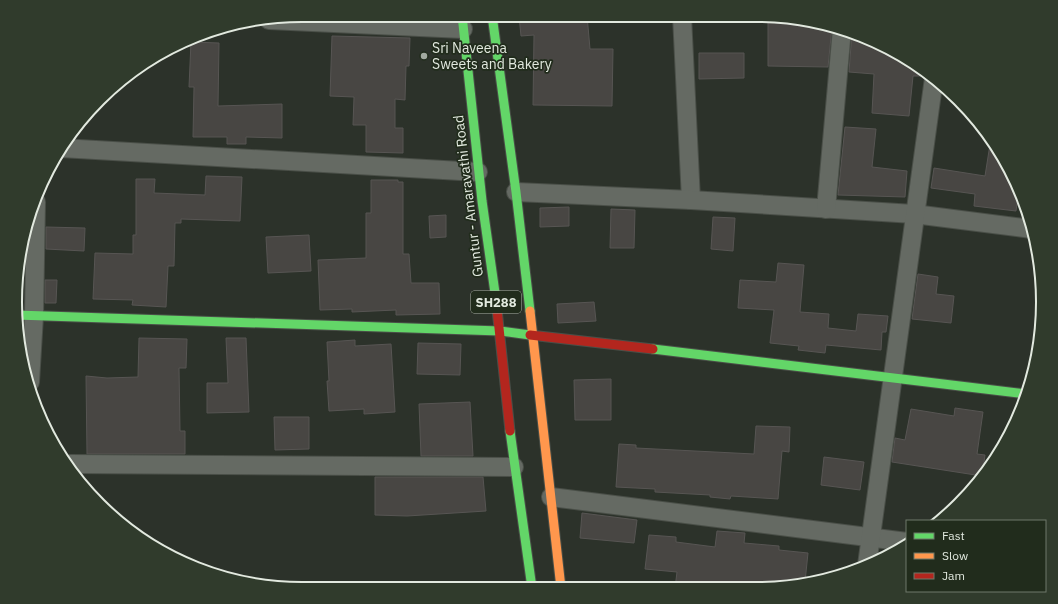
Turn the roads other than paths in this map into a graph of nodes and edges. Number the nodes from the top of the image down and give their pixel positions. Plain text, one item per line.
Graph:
1 (462, 22) edge
2 (493, 22) edge
3 (682, 22) edge
4 (841, 36) edge
5 (933, 85) edge
6 (68, 148) edge
7 (478, 172) junction
8 (516, 192) junction
9 (691, 200) junction
10 (826, 209) junction
11 (914, 214) junction
12 (36, 217) edge
13 (1025, 228) edge
14 (23, 315) edge
15 (34, 316) junction
16 (500, 331) junction
17 (533, 335) junction
18 (31, 370) edge
19 (892, 378) junction
20 (1021, 393) edge
21 (74, 464) edge
22 (514, 467) junction
23 (551, 498) junction
24 (871, 538) junction
25 (901, 541) edge
26 (868, 559) edge
27 (531, 582) edge
28 (560, 582) edge

1 - 7 main road, Guntur - Amaravathi Road / SH288
2 - 8 main road, SH288
3 - 9 street
4 - 10 street
5 - 11 street
6 - 7 street
7 - 16 main road, Guntur - Amaravathi Road / SH288
8 - 9 street
8 - 17 main road, SH288
9 - 10 street
10 - 11 street
11 - 13 street
11 - 19 street
12 - 15 street
14 - 15 main road
15 - 16 main road
15 - 18 street
16 - 17 main road
16 - 22 main road, Guntur - Amaravathi Road / SH288
17 - 19 main road
17 - 23 main road, SH288
19 - 20 main road
19 - 24 street
21 - 22 street
22 - 27 main road, Guntur - Amaravathi Road / SH288
23 - 24 street
23 - 28 main road, SH288
24 - 25 street
24 - 26 street

